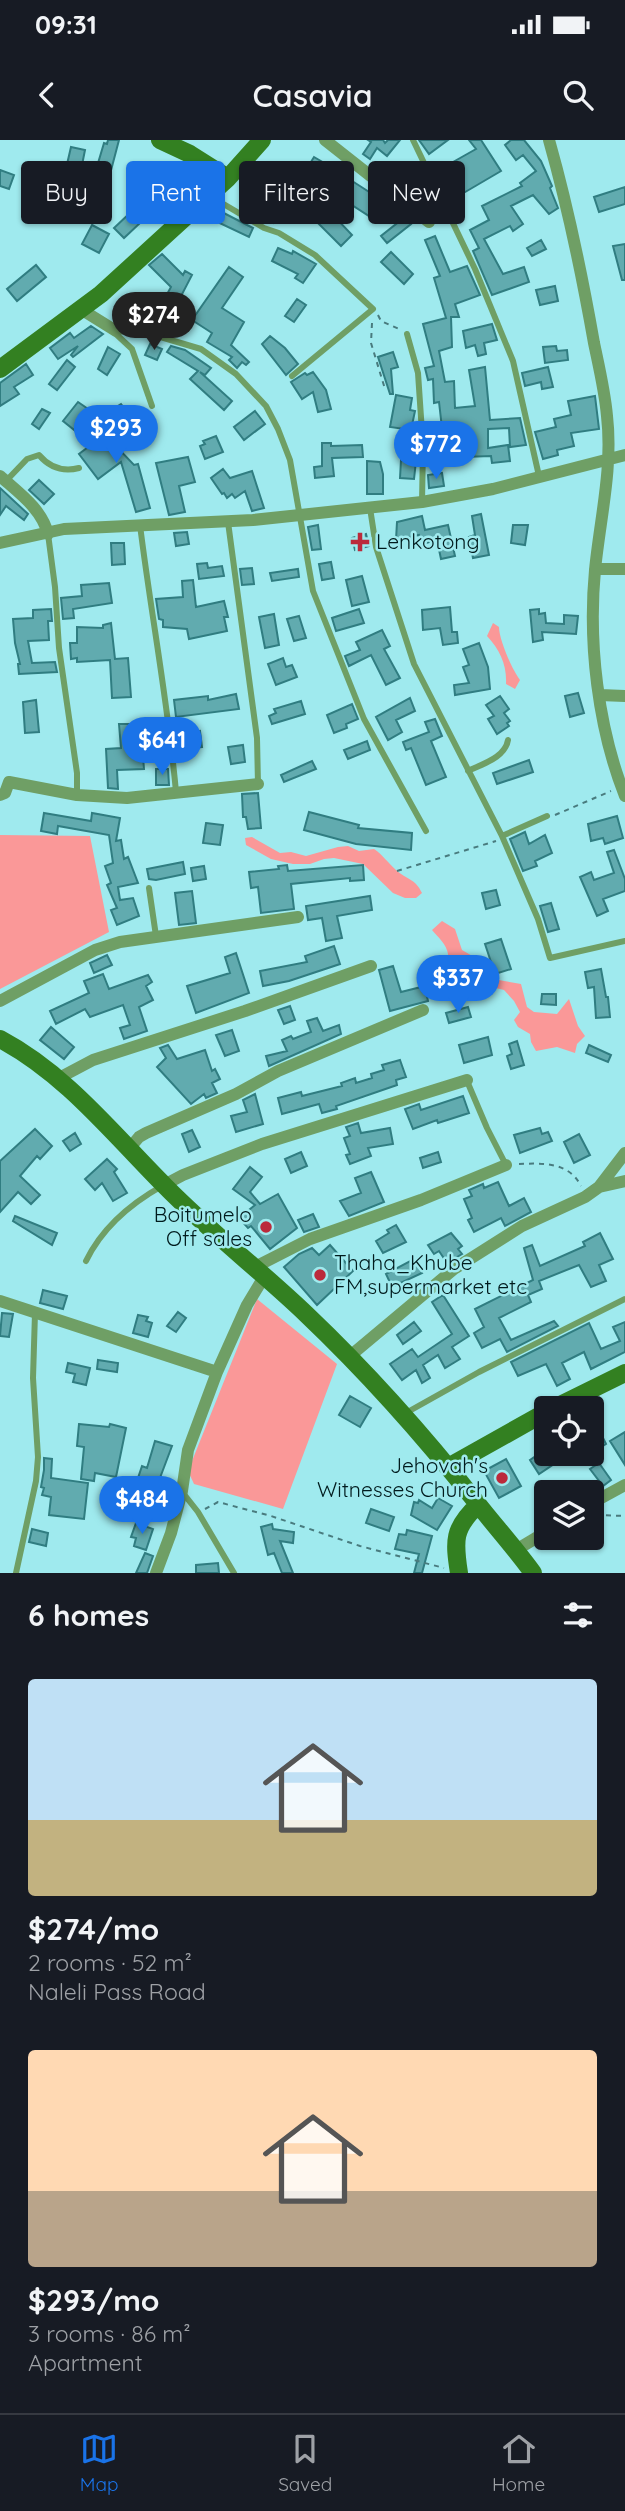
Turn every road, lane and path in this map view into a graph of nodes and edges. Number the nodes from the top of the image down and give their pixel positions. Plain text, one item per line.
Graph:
1 (160, 140) edge
2 (262, 140) edge
3 (325, 140) edge
4 (413, 140) edge
5 (549, 140) edge
6 (423, 161) edge
7 (368, 174) edge
8 (228, 178) junction
9 (225, 181) edge
10 (225, 205) edge
11 (177, 224) edge
12 (452, 224) edge
13 (79, 308) junction
14 (373, 309) junction
15 (116, 331) junction
16 (407, 334) joint
17 (0, 369) edge
18 (292, 376) dead end
19 (385, 390) dead end
20 (152, 406) dead end
21 (625, 455) edge
22 (609, 461) junction
23 (79, 468) dead end
24 (540, 478) junction
25 (3, 479) edge
26 (422, 502) junction
27 (370, 508) junction
28 (300, 514) junction
29 (228, 522) junction
30 (140, 525) junction
31 (48, 534) junction
32 (0, 543) edge
33 (595, 569) junction
34 (625, 569) edge
35 (600, 695) junction
36 (625, 696) edge
37 (508, 740) dead end
38 (468, 771) junction
39 (4, 778) edge
40 (258, 783) joint
41 (623, 791) edge
42 (77, 794) junction
43 (176, 794) junction
44 (0, 795) edge
45 (547, 816) joint
46 (426, 831) dead end
47 (502, 836) junction
48 (397, 871) dead end
49 (149, 888) dead end
50 (298, 917) dead end
51 (156, 936) junction
52 (625, 940) edge
53 (371, 966) dead end
54 (0, 1001) edge
55 (423, 1010) dead end
56 (0, 1039) edge
57 (59, 1078) junction
58 (467, 1080) joint
59 (129, 1149) junction
60 (625, 1153) edge
61 (506, 1165) junction
62 (625, 1181) edge
63 (164, 1185) junction
64 (599, 1187) junction
65 (585, 1197) junction
66 (86, 1261) dead end
67 (260, 1272) junction
68 (625, 1299) edge
69 (0, 1301) edge
70 (35, 1311) junction
71 (350, 1356) junction
72 (218, 1372) junction
73 (625, 1373) edge
74 (578, 1396) edge
75 (402, 1415) junction
76 (534, 1419) edge
77 (448, 1467) junction
78 (625, 1485) edge
79 (182, 1491) junction
80 (604, 1496) edge
81 (478, 1505) junction
82 (198, 1512) junction
83 (604, 1516) edge
84 (625, 1516) edge
85 (534, 1539) edge
86 (516, 1550) junction
87 (16, 1573) edge
88 (156, 1573) edge
89 (234, 1573) edge
90 (458, 1573) edge
91 (533, 1573) edge

1 - 8 main road
2 - 8 main road
3 - 7 street
4 - 6 lane
5 - 22 street
8 - 9 main road
10 - 14 lane
11 - 13 main road
12 - 24 lane
13 - 15 street
13 - 17 main road
14 - 16 path
14 - 18 lane
14 - 19 path
15 - 20 lane
15 - 28 lane
16 - 26 lane
21 - 22 street
22 - 24 street
22 - 33 street
23 - 25 lane
24 - 26 street
25 - 31 street
26 - 27 street
27 - 28 street
27 - 38 lane
28 - 29 street
28 - 46 lane
29 - 30 street
29 - 40 lane
30 - 31 street
30 - 43 lane
31 - 32 street
31 - 42 lane
33 - 34 street
33 - 35 street
35 - 36 street
35 - 41 street
37 - 38 lane
38 - 47 lane
39 - 42 street
39 - 44 street
40 - 43 street
41 - 45 path
42 - 43 street
45 - 47 lane
47 - 48 path
47 - 52 lane
49 - 51 lane
50 - 51 street
51 - 54 street
53 - 57 street
55 - 59 street
56 - 57 main road
57 - 59 main road
58 - 61 lane
58 - 63 street
59 - 63 main road
60 - 64 street
61 - 65 path
61 - 67 street
62 - 64 street
63 - 66 lane
63 - 67 main road
64 - 65 street
65 - 71 street
67 - 71 main road
67 - 72 street
68 - 75 lane
69 - 70 street
70 - 72 street
70 - 87 lane
71 - 75 main road
72 - 79 street
73 - 74 main road
75 - 77 main road
76 - 77 main road
77 - 81 main road
78 - 80 street
79 - 82 lane
79 - 88 street
81 - 86 main road
81 - 90 main road
82 - 89 lane
82 - 90 path
83 - 84 path
85 - 86 street
86 - 91 main road

